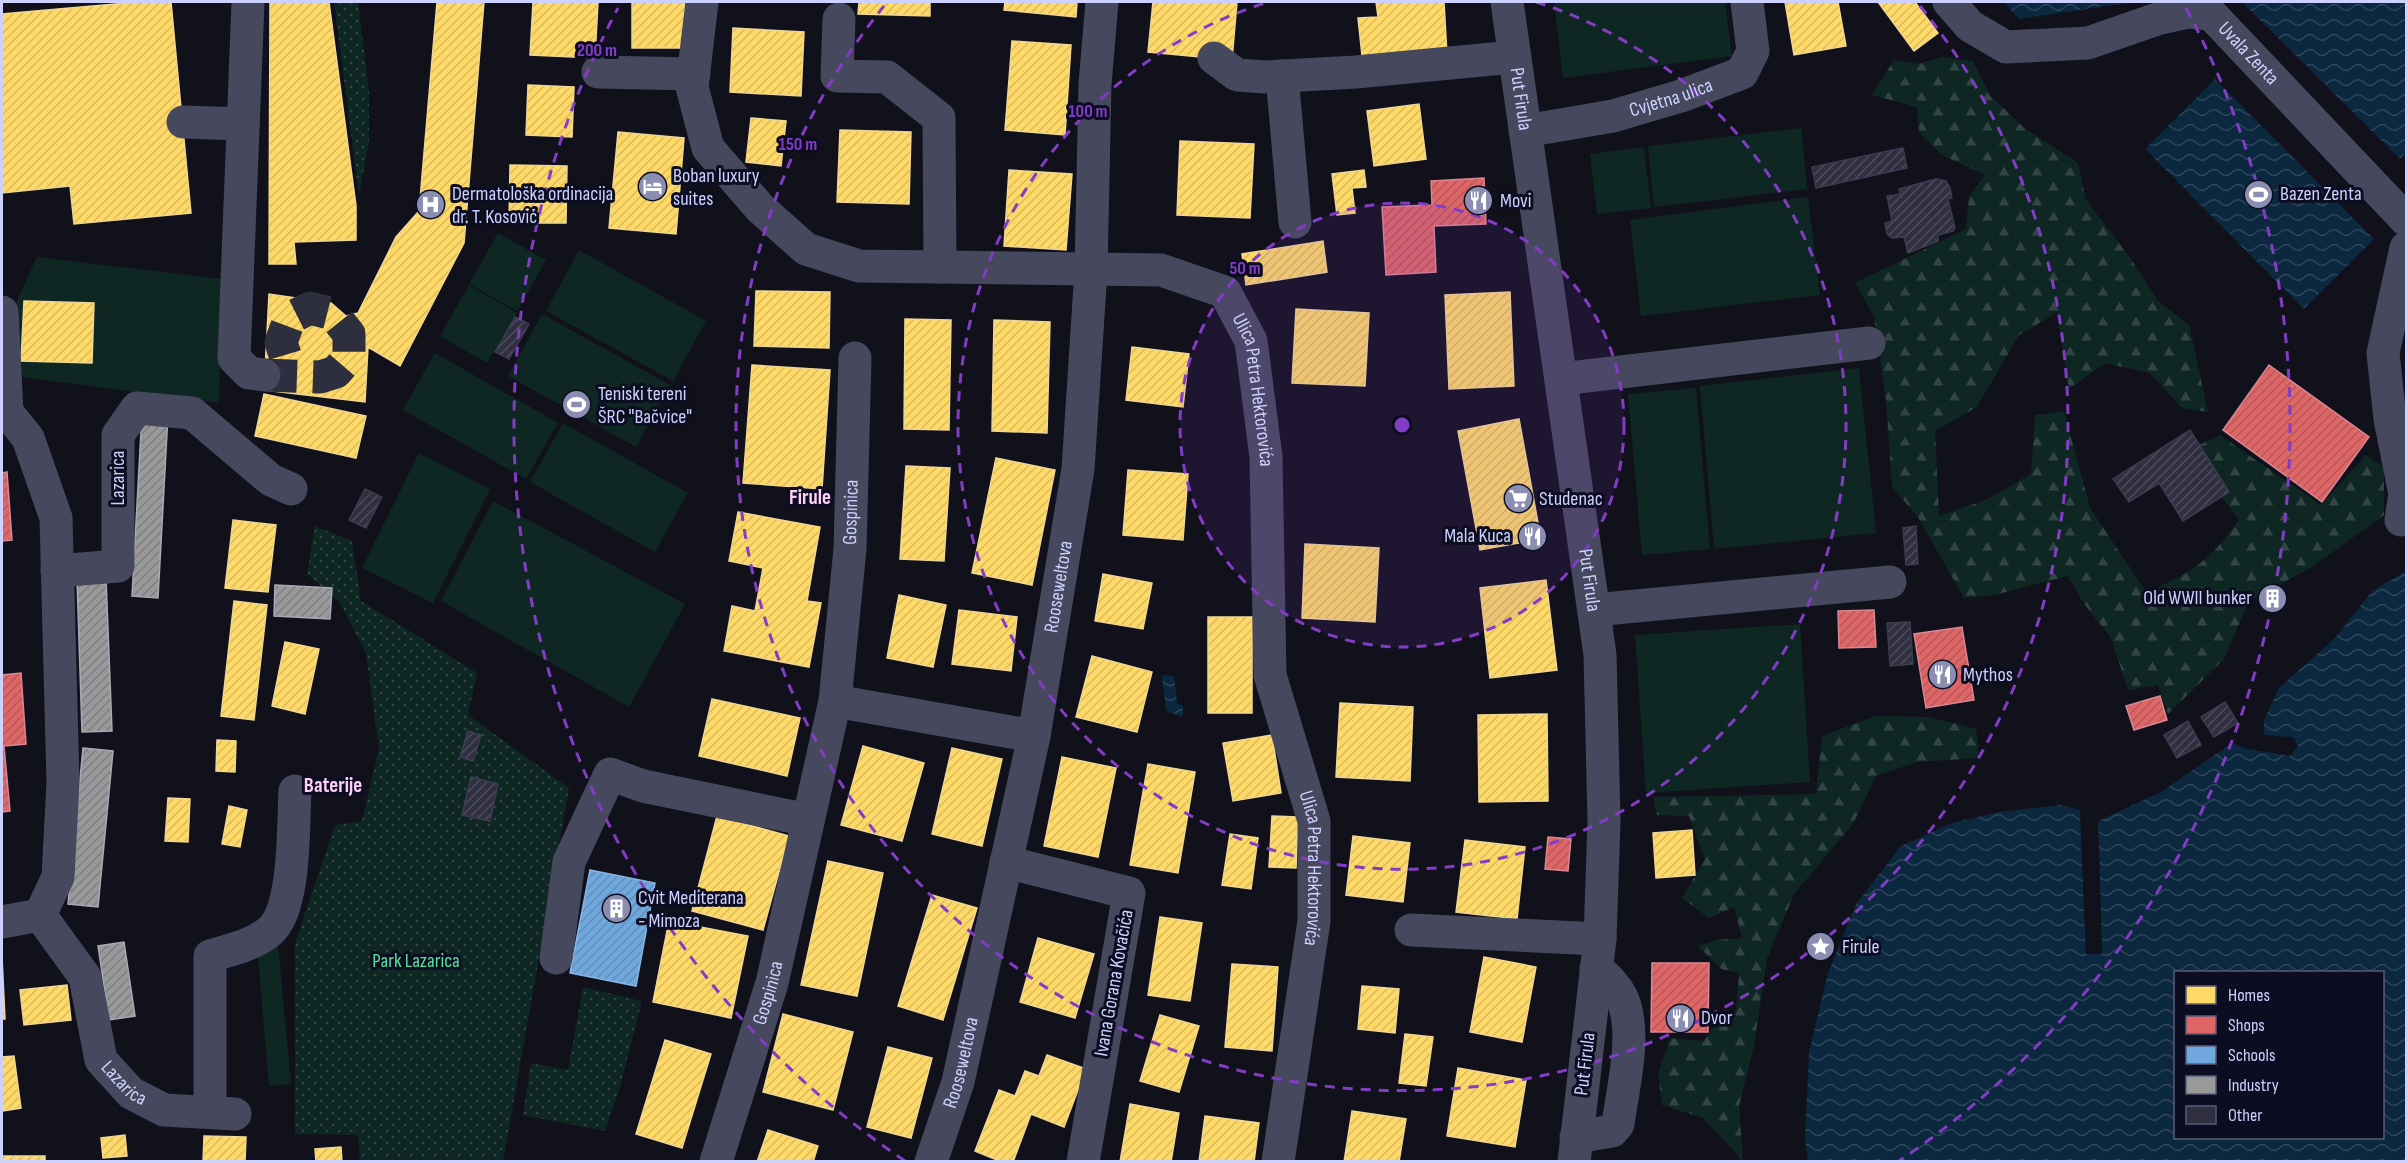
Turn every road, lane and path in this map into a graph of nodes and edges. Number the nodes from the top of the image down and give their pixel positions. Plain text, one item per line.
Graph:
1 (248, 2) edge
2 (702, 2) edge
3 (1102, 2) edge
4 (1507, 2) edge
5 (1748, 2) edge
6 (1949, 2) edge
7 (839, 19) dead end
8 (1513, 57) junction
9 (1214, 58) dead end
10 (598, 72) dead end
11 (694, 74) junction
12 (1282, 76) junction
13 (183, 122) dead end
14 (243, 123) junction
15 (1525, 131) junction
16 (2406, 220) edge
17 (1294, 222) dead end
18 (2406, 248) edge
19 (940, 267) junction
20 (1091, 270) junction
21 (2, 312) edge
22 (1869, 342) dead end
23 (855, 358) dead end
24 (264, 375) tunnel mouth
25 (1560, 379) junction
26 (291, 489) dead end
27 (2401, 520) dead end
28 (57, 572) junction
29 (1890, 582) dead end
30 (1594, 610) junction
31 (835, 702) junction
32 (1034, 736) junction
33 (295, 791) dead end
34 (808, 820) junction
35 (1006, 862) junction
36 (40, 915) junction
37 (2, 922) edge
38 (1411, 930) dead end
39 (1598, 953) junction
40 (556, 958) dead end
41 (1575, 1149) edge
42 (716, 1161) edge
43 (931, 1161) edge
44 (1083, 1161) edge
45 (1278, 1161) edge

1 - 14 street
2 - 11 street, Ulica Petra Hektorovića
3 - 20 street, Rooseweltova
4 - 8 street, Put Firula
5 - 15 street, Cvjetna ulica
6 - 16 street, Uvala Zenta
7 - 19 street
8 - 12 street
8 - 15 street, Put Firula
9 - 12 street
10 - 11 street
11 - 19 street, Ulica Petra Hektorovića
12 - 17 street
13 - 14 street
14 - 24 street
15 - 25 street, Put Firula
18 - 27 street
19 - 20 street, Ulica Petra Hektorovića
20 - 32 street, Rooseweltova
20 - 45 street, Ulica Petra Hektorovića
21 - 28 street
22 - 25 street
23 - 31 street, Gospinica
25 - 30 street, Put Firula
26 - 28 street, Lazarica
28 - 36 street
29 - 30 street
30 - 39 street, Put Firula
31 - 32 street
31 - 34 street, Gospinica
32 - 35 street, Rooseweltova
33 - 36 street, Lazarica
34 - 40 street
34 - 42 street, Gospinica
35 - 43 street, Rooseweltova
35 - 44 street, Ivana Gorana Kovačića
36 - 37 street
38 - 39 street
39 - 41 street, Put Firula

